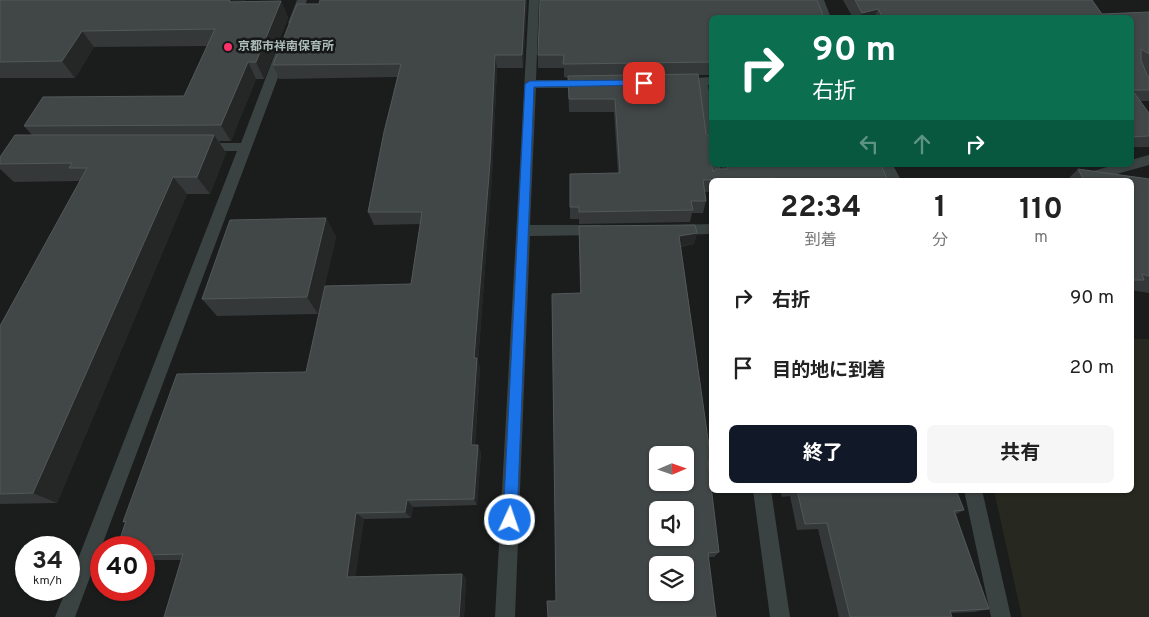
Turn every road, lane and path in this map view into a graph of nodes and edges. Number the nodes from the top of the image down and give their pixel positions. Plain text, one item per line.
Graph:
1 (302, 0) edge
2 (534, 0) edge
3 (819, 0) edge
4 (825, 15) edge
5 (706, 82) edge
6 (663, 83) edge
7 (530, 84) junction
8 (597, 84) edge
9 (709, 121) edge
10 (188, 147) edge
11 (245, 147) junction
12 (1149, 160) edge
13 (1134, 164) edge
14 (1124, 167) edge
15 (1085, 178) edge
16 (709, 229) edge
17 (612, 230) edge
18 (662, 230) edge
19 (523, 231) junction
20 (762, 493) edge
21 (974, 493) edge
22 (65, 617) edge
23 (505, 617) edge
24 (780, 617) edge
25 (1001, 617) edge

1 - 11 street
2 - 7 street
3 - 4 street
5 - 6 street
5 - 9 street
7 - 8 street
7 - 19 street
10 - 11 street
11 - 22 street
12 - 13 street
14 - 15 street
16 - 18 street
17 - 19 street
19 - 23 street
20 - 24 street
21 - 25 street

